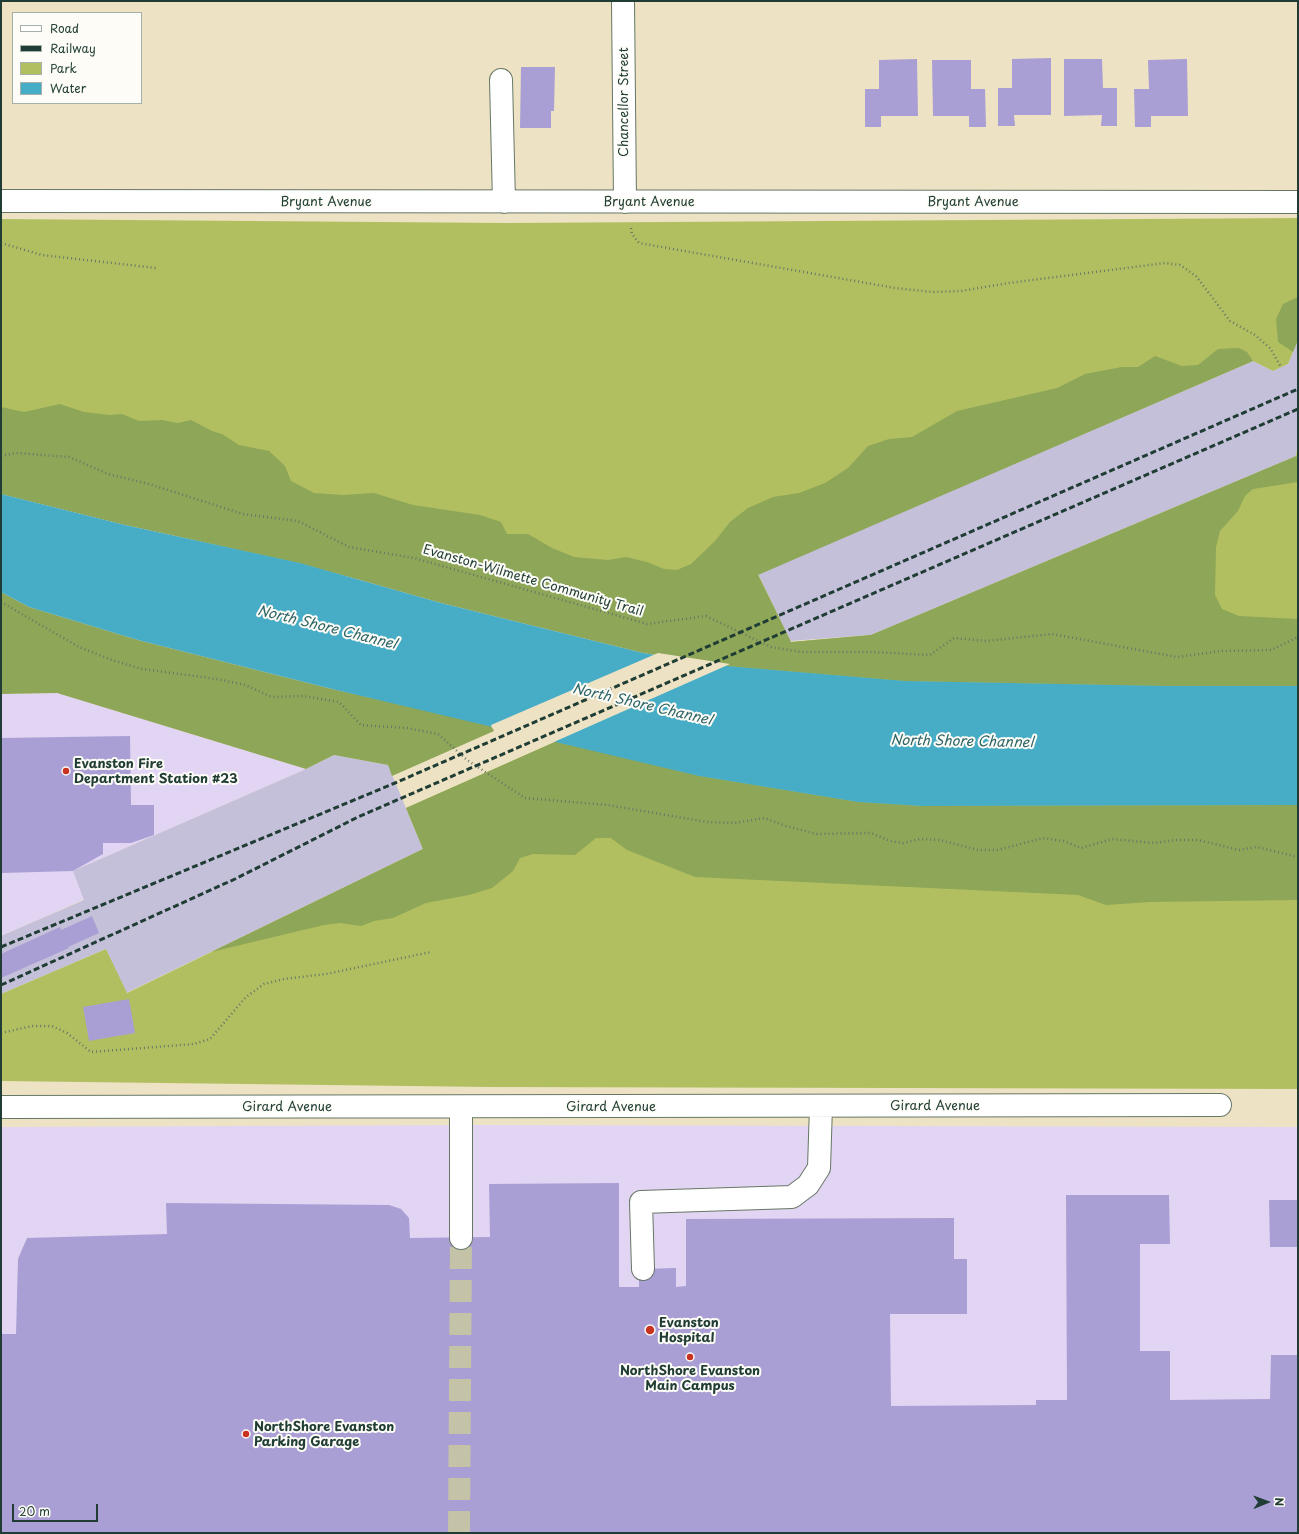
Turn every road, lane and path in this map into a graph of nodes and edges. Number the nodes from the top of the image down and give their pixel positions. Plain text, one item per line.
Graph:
1 (624, 1) edge
2 (501, 80) dead end
3 (1, 201) edge
4 (504, 202) junction
5 (625, 202) junction
6 (1298, 202) edge
7 (1, 243) edge
8 (156, 268) dead end
9 (1282, 367) dead end
10 (1, 456) edge
11 (1, 602) edge
12 (1298, 637) edge
13 (1298, 857) edge
14 (432, 952) dead end
15 (1, 1033) edge
16 (821, 1106) junction
17 (1220, 1106) dead end
18 (1, 1107) edge
19 (461, 1107) junction
20 (461, 1238) tunnel mouth
21 (643, 1269) dead end

1 - 5 street, Chancellor Street
2 - 4 street
3 - 4 street, Bryant Avenue
4 - 5 street, Bryant Avenue
5 - 6 street, Bryant Avenue
5 - 9 path
7 - 8 path
10 - 12 path, Evanston-Wilmette Community Trail
11 - 13 path
14 - 15 path
16 - 17 street, Girard Avenue
16 - 19 street, Girard Avenue
16 - 21 street
18 - 19 street, Girard Avenue
19 - 20 street

